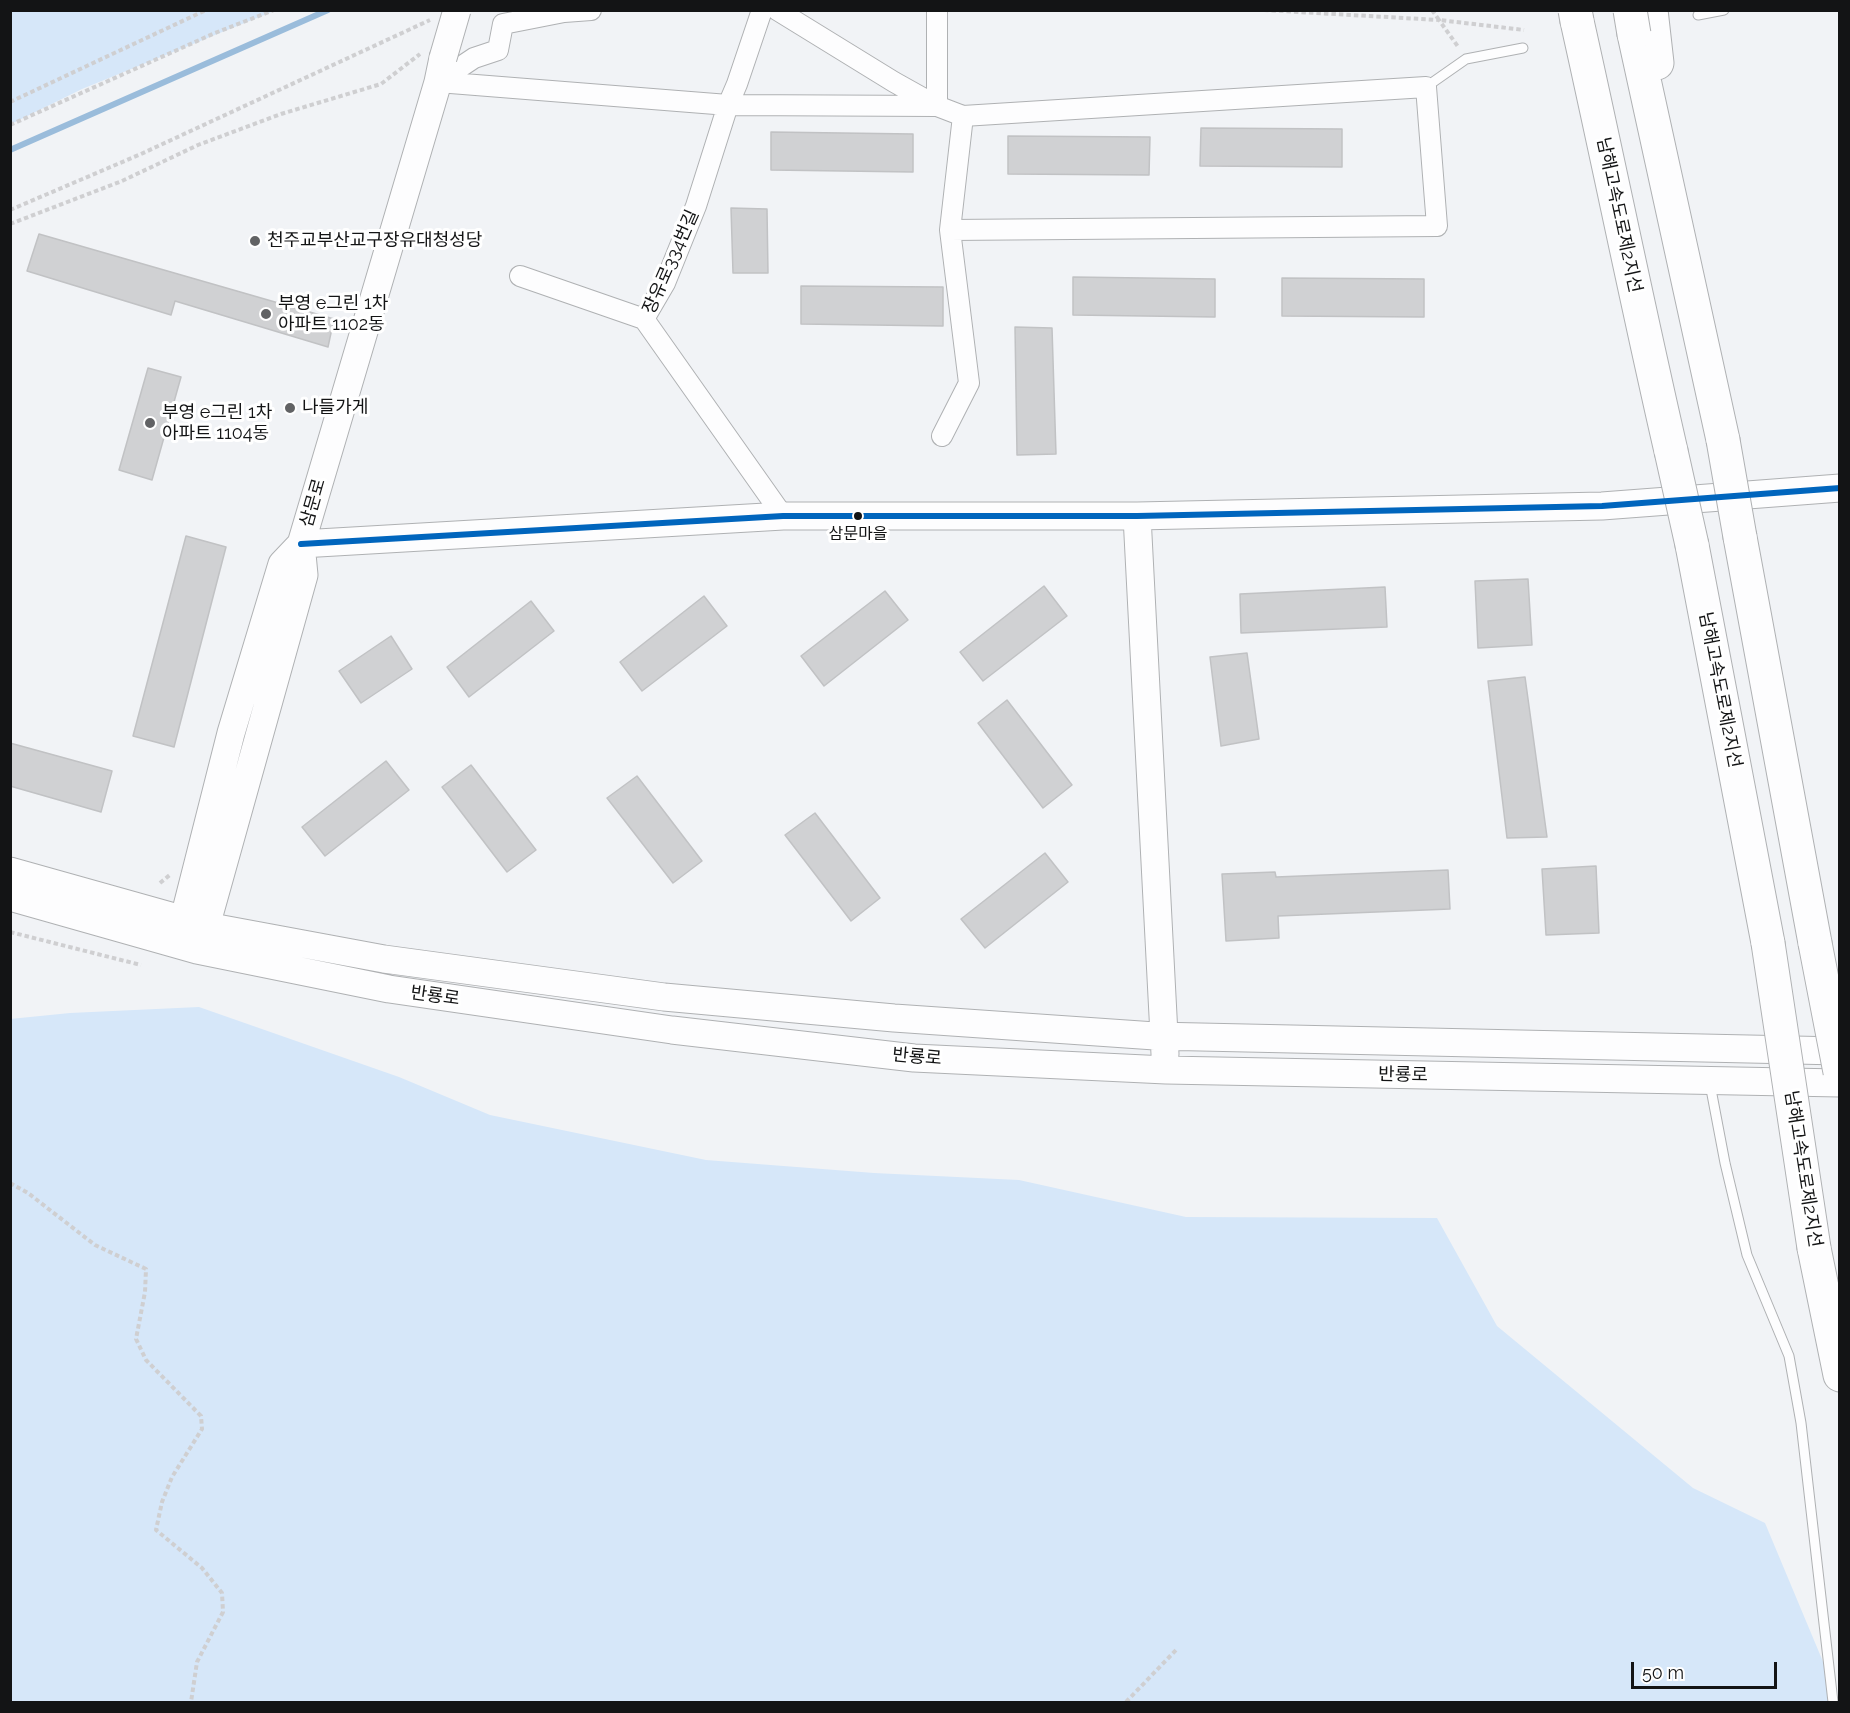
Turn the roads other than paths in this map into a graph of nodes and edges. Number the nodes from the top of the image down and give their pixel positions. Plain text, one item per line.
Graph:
1 (591, 10) edge
2 (762, 10) edge
3 (777, 10) edge
4 (937, 10) edge
5 (1724, 10) edge
6 (445, 15) edge
7 (1698, 15) dead end
8 (1576, 16) edge
9 (1638, 18) edge
10 (1522, 48) dead end
11 (435, 64) junction
12 (1426, 87) junction
13 (728, 105) junction
14 (937, 105) junction
15 (963, 116) junction
16 (950, 230) junction
17 (520, 276) dead end
18 (644, 319) junction
19 (942, 436) dead end
20 (1839, 488) edge
21 (783, 516) junction
22 (1137, 516) junction
23 (301, 544) junction
24 (10, 871) edge
25 (10, 897) edge
26 (191, 935) junction
27 (1164, 1037) junction
28 (1839, 1051) edge
29 (1166, 1070) junction
30 (1839, 1072) edge
31 (1709, 1080) junction
32 (1839, 1083) edge
33 (1839, 1375) edge
34 (1833, 1702) edge

1 - 11 street
2 - 13 street, 장유로334번길
3 - 14 street
4 - 14 street
5 - 7 lane
6 - 11 street, 삼문로, bridge
8 - 33 highway, 남해고속도로제2지선, bridge
9 - 30 highway, bridge
10 - 12 lane
11 - 13 street
11 - 23 street, 삼문로
12 - 15 street
12 - 16 street
13 - 14 street
13 - 18 street, 장유로334번길
14 - 15 street
15 - 16 street
16 - 19 street
17 - 18 street
18 - 21 street, 장유로334번길
20 - 22 street
21 - 22 street
21 - 23 street
22 - 27 street
23 - 26 street, 삼문로
23 - 26 street
24 - 26 street, 반룡로
25 - 26 street, 반룡로
26 - 27 street, 반룡로
26 - 29 street, 반룡로
27 - 28 street, 반룡로
27 - 29 street
29 - 31 street, 반룡로
31 - 32 street, 반룡로
31 - 34 lane

